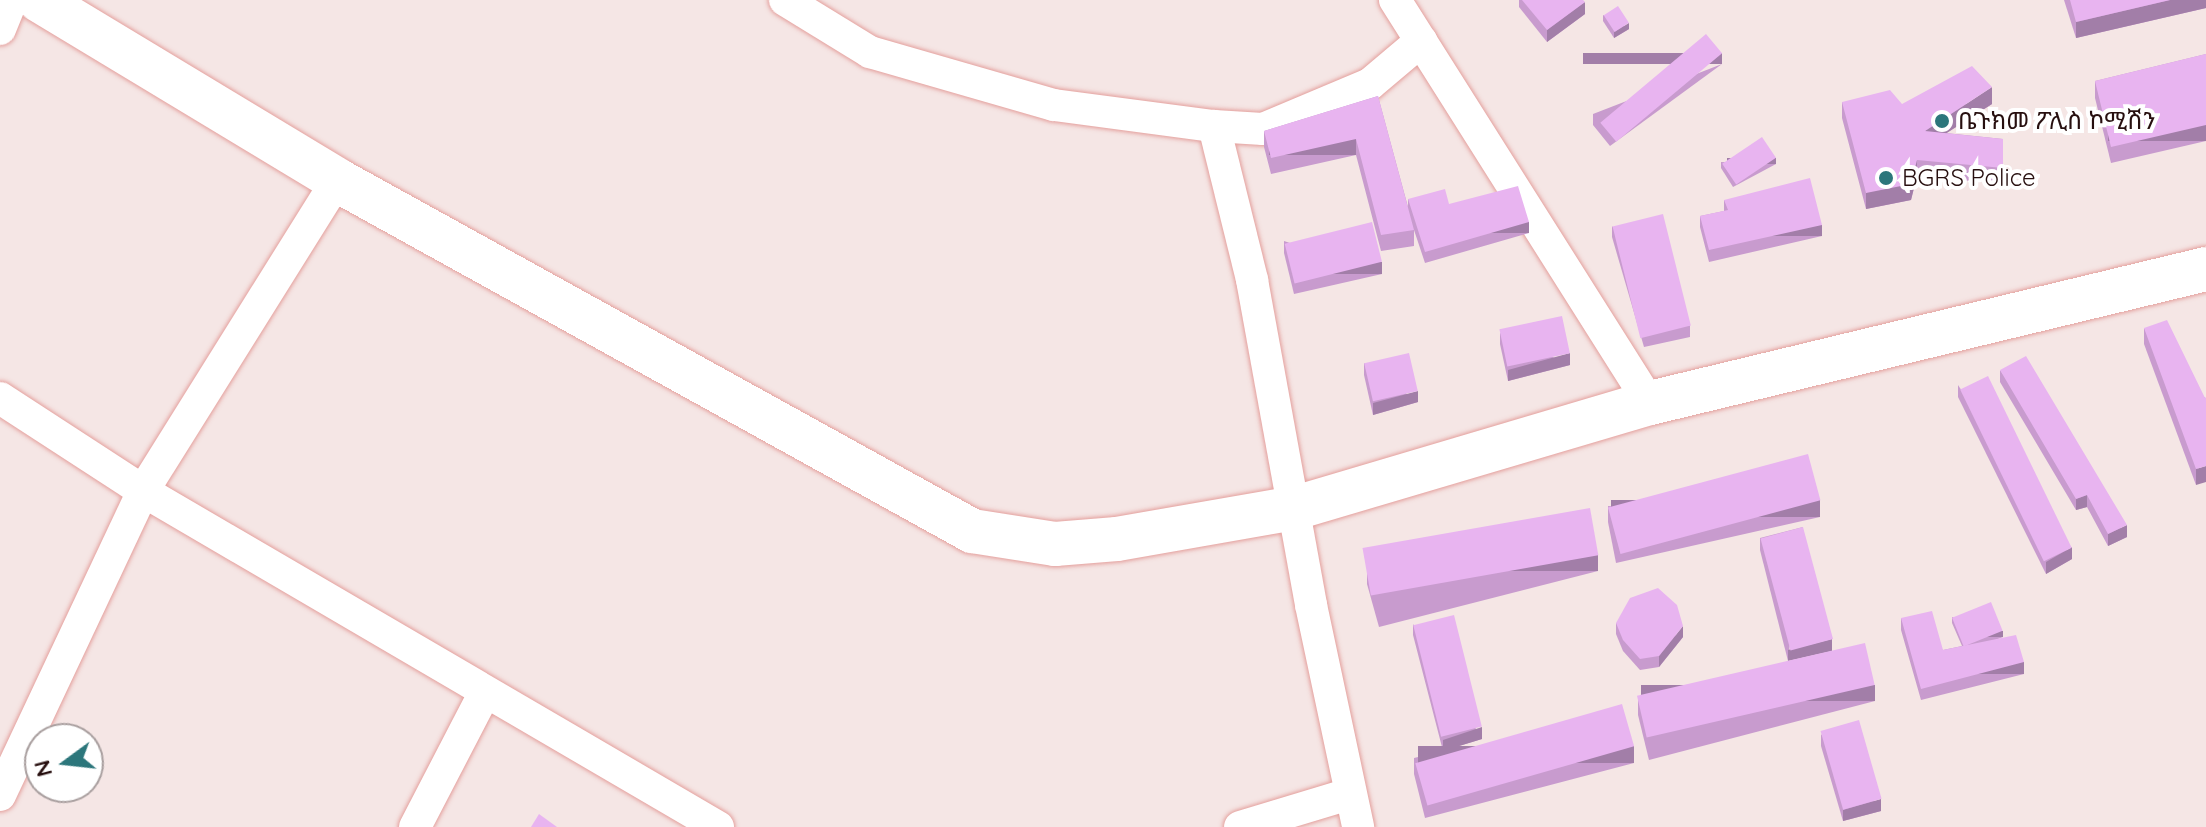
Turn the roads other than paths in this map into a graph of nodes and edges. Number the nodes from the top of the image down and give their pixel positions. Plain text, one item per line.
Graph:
1 (12, 0) edge
2 (39, 0) edge
3 (785, 0) edge
4 (1395, 0) edge
5 (0, 29) edge
6 (1421, 41) junction
7 (1214, 126) junction
8 (337, 180) junction
9 (2206, 269) edge
10 (0, 398) edge
11 (1650, 403) junction
12 (143, 491) junction
13 (1295, 508) junction
14 (485, 692) junction
15 (1349, 794) junction
16 (0, 795) edge
17 (415, 827) edge
18 (718, 827) edge
19 (1240, 827) edge
20 (1358, 827) edge

1 - 5 street
2 - 8 street
3 - 7 street
4 - 6 street
6 - 7 street
6 - 11 street
7 - 13 street
8 - 12 street
8 - 13 street
9 - 11 street
10 - 12 street
11 - 13 street
12 - 14 street
12 - 16 street
13 - 15 street
14 - 17 street
14 - 18 street
15 - 19 street
15 - 20 street

